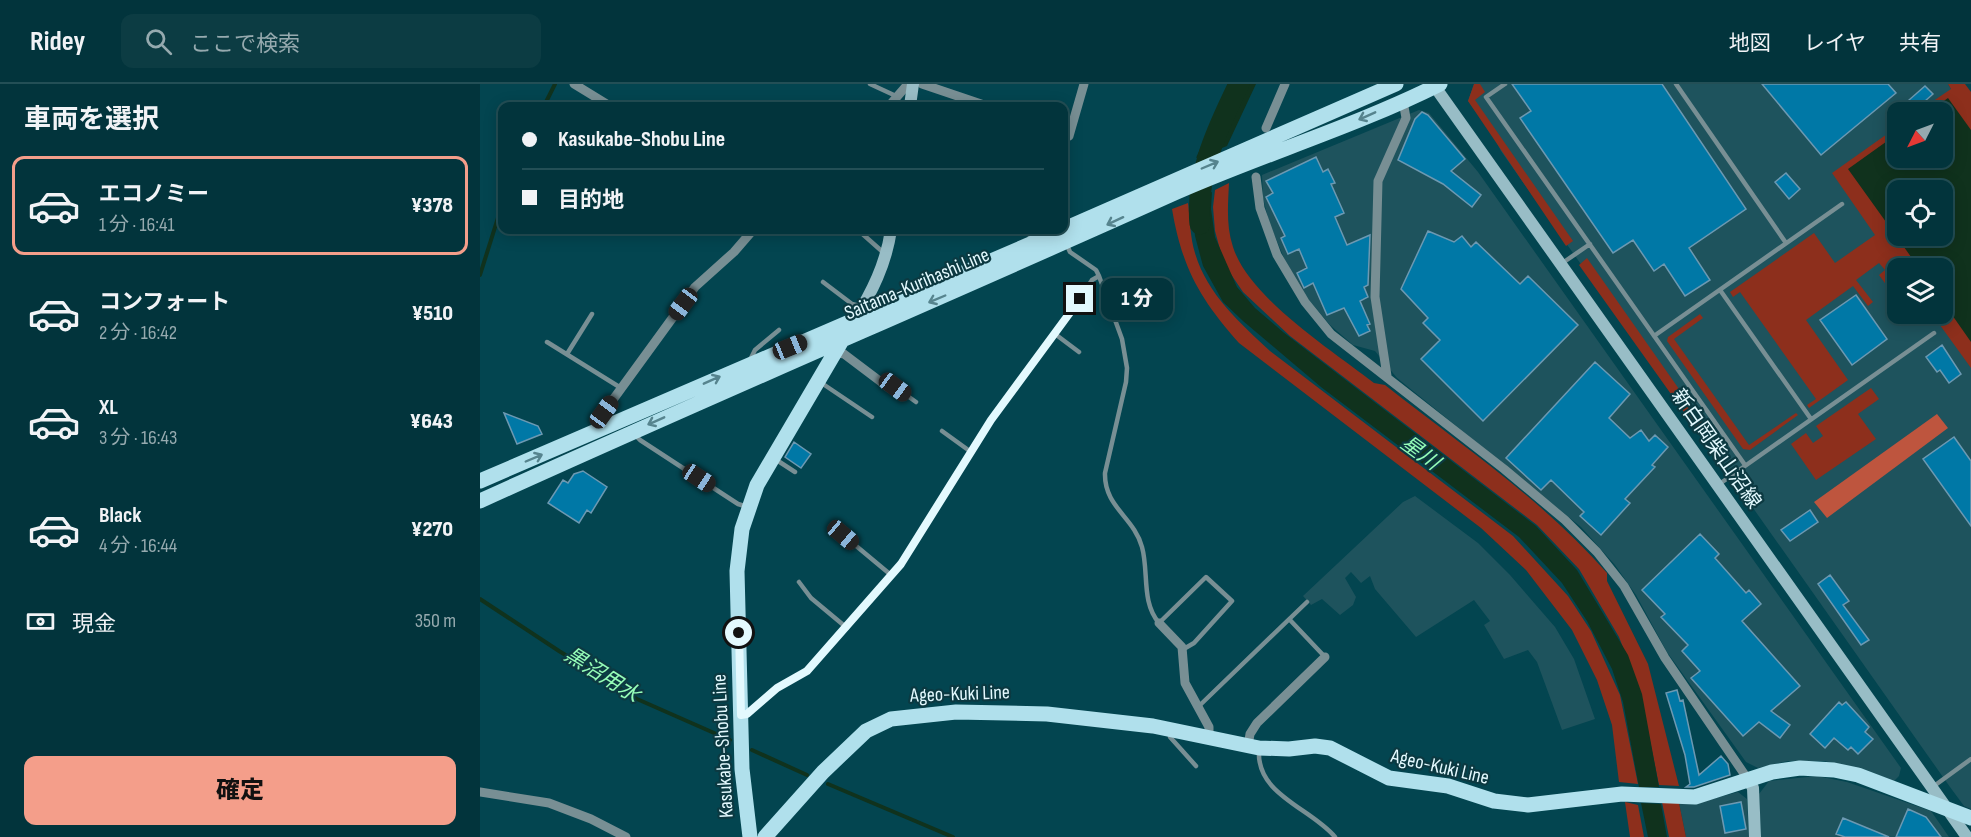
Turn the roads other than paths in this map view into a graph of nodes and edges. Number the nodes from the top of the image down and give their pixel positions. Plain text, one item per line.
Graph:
1 (574, 84) edge
2 (870, 84) edge
3 (908, 84) edge
4 (913, 84) edge
5 (922, 84) edge
6 (1084, 84) edge
7 (1285, 84) edge
8 (1396, 84) edge
9 (1505, 84) edge
10 (1676, 84) edge
11 (1436, 85) edge
12 (896, 96) junction
13 (1403, 101) junction
14 (603, 102) edge
15 (892, 102) edge
16 (911, 102) edge
17 (975, 102) edge
18 (1266, 128) dead end
19 (1068, 136) edge
20 (1256, 177) dead end
21 (1842, 204) dead end
22 (1068, 232) edge
23 (1068, 233) edge
24 (750, 234) edge
25 (863, 234) edge
26 (890, 234) edge
27 (1028, 234) edge
28 (1064, 234) edge
29 (1038, 241) junction
30 (1786, 243) junction
31 (1590, 244) junction
32 (887, 255) junction
33 (1561, 264) junction
34 (1099, 276) junction
35 (823, 282) dead end
36 (1720, 290) junction
37 (863, 307) junction
38 (592, 314) dead end
39 (854, 321) junction
40 (779, 330) dead end
41 (1934, 333) dead end
42 (1055, 334) junction
43 (1654, 336) junction
44 (844, 338) junction
45 (547, 342) dead end
46 (835, 352) junction
47 (1079, 352) dead end
48 (567, 354) junction
49 (747, 364) junction
50 (1387, 376) junction
51 (818, 381) junction
52 (621, 388) junction
53 (889, 388) joint
54 (916, 402) dead end
55 (872, 417) dead end
56 (1811, 419) junction
57 (601, 430) junction
58 (942, 431) dead end
59 (632, 432) junction
60 (971, 452) junction
61 (773, 458) junction
62 (1746, 465) junction
63 (795, 472) dead end
64 (480, 481) edge
65 (1718, 485) junction
66 (480, 501) edge
67 (748, 507) junction
68 (843, 535) dead end
69 (891, 575) junction
70 (799, 582) dead end
71 (1307, 602) dead end
72 (1290, 620) junction
73 (1159, 623) junction
74 (847, 628) junction
75 (1182, 650) junction
76 (1325, 657) joint
77 (1198, 707) junction
78 (741, 715) junction
79 (1170, 730) junction
80 (1209, 739) junction
81 (1253, 747) junction
82 (1971, 759) edge
83 (1196, 766) dead end
84 (1749, 781) junction
85 (1932, 787) junction
86 (480, 792) edge
87 (1946, 807) junction
88 (1971, 818) edge
89 (626, 837) edge
90 (750, 837) edge
91 (765, 837) edge
92 (1335, 837) edge
93 (1755, 837) edge
94 (1967, 837) edge

1 - 14 street
2 - 12 lane
3 - 12 street
4 - 16 street
5 - 17 street
6 - 19 street
7 - 18 street
22 -> 8 main road, Saitama-Kurihashi Line
9 - 31 lane
10 - 30 lane
11 - 13 main road, Saitama-Kurihashi Line
11 - 33 street, 新白岡柴山沼線
12 - 15 street
13 -> 23 main road, Saitama-Kurihashi Line
13 - 50 street
20 - 50 street
21 - 30 lane
24 - 52 street
25 - 32 lane
26 - 32 street
27 - 29 lane
28 - 29 main road, Saitama-Kurihashi Line
28 - 34 lane
28 -> 44 main road, Saitama-Kurihashi Line
29 - 39 main road, Saitama-Kurihashi Line
30 - 36 lane
31 - 33 lane
31 - 43 lane
32 - 37 street
33 - 65 street, 新白岡柴山沼線
34 - 42 lane
34 - 73 lane
35 - 37 lane
36 - 43 lane
36 - 56 lane
37 - 39 street
38 - 48 lane
39 - 44 main road, Kasukabe-Shobu Line
39 - 49 main road, Saitama-Kurihashi Line
40 - 49 lane
41 - 56 lane
42 - 47 lane
42 - 60 lane
43 - 62 lane
44 - 46 main road, Kasukabe-Shobu Line
44 -> 59 main road, Saitama-Kurihashi Line
45 - 48 lane
46 - 51 main road, Kasukabe-Shobu Line
46 - 53 street
48 - 52 lane
57 -> 49 main road, Saitama-Kurihashi Line
50 - 84 street
51 - 55 lane
51 - 61 main road, Kasukabe-Shobu Line
52 - 57 street
53 - 54 lane
56 - 62 lane
64 -> 57 main road, Saitama-Kurihashi Line
58 - 60 lane
59 - 66 main road, Saitama-Kurihashi Line
59 - 67 lane
60 - 69 lane
61 - 63 lane
61 - 67 main road, Kasukabe-Shobu Line
62 - 65 lane
65 - 85 street, 新白岡柴山沼線
67 - 78 main road, Kasukabe-Shobu Line
68 - 69 lane
69 - 74 lane
70 - 74 lane
71 - 72 lane
72 - 76 lane
72 - 77 lane
73 - 75 street
73 - 75 lane
74 - 78 lane
75 - 77 street
76 - 81 street
77 - 80 street
78 - 90 main road, Kasukabe-Shobu Line
79 - 80 main road, Ageo-Kuki Line
79 - 83 lane
79 - 91 main road, Ageo-Kuki Line
80 - 81 main road, Ageo-Kuki Line
81 - 84 main road, Ageo-Kuki Line
81 - 92 lane
82 - 85 lane
84 - 87 main road, Ageo-Kuki Line
84 - 93 street
85 - 87 street, 新白岡柴山沼線
86 - 89 street
87 - 88 main road, Ageo-Kuki Line
87 - 94 street, 新白岡柴山沼線

